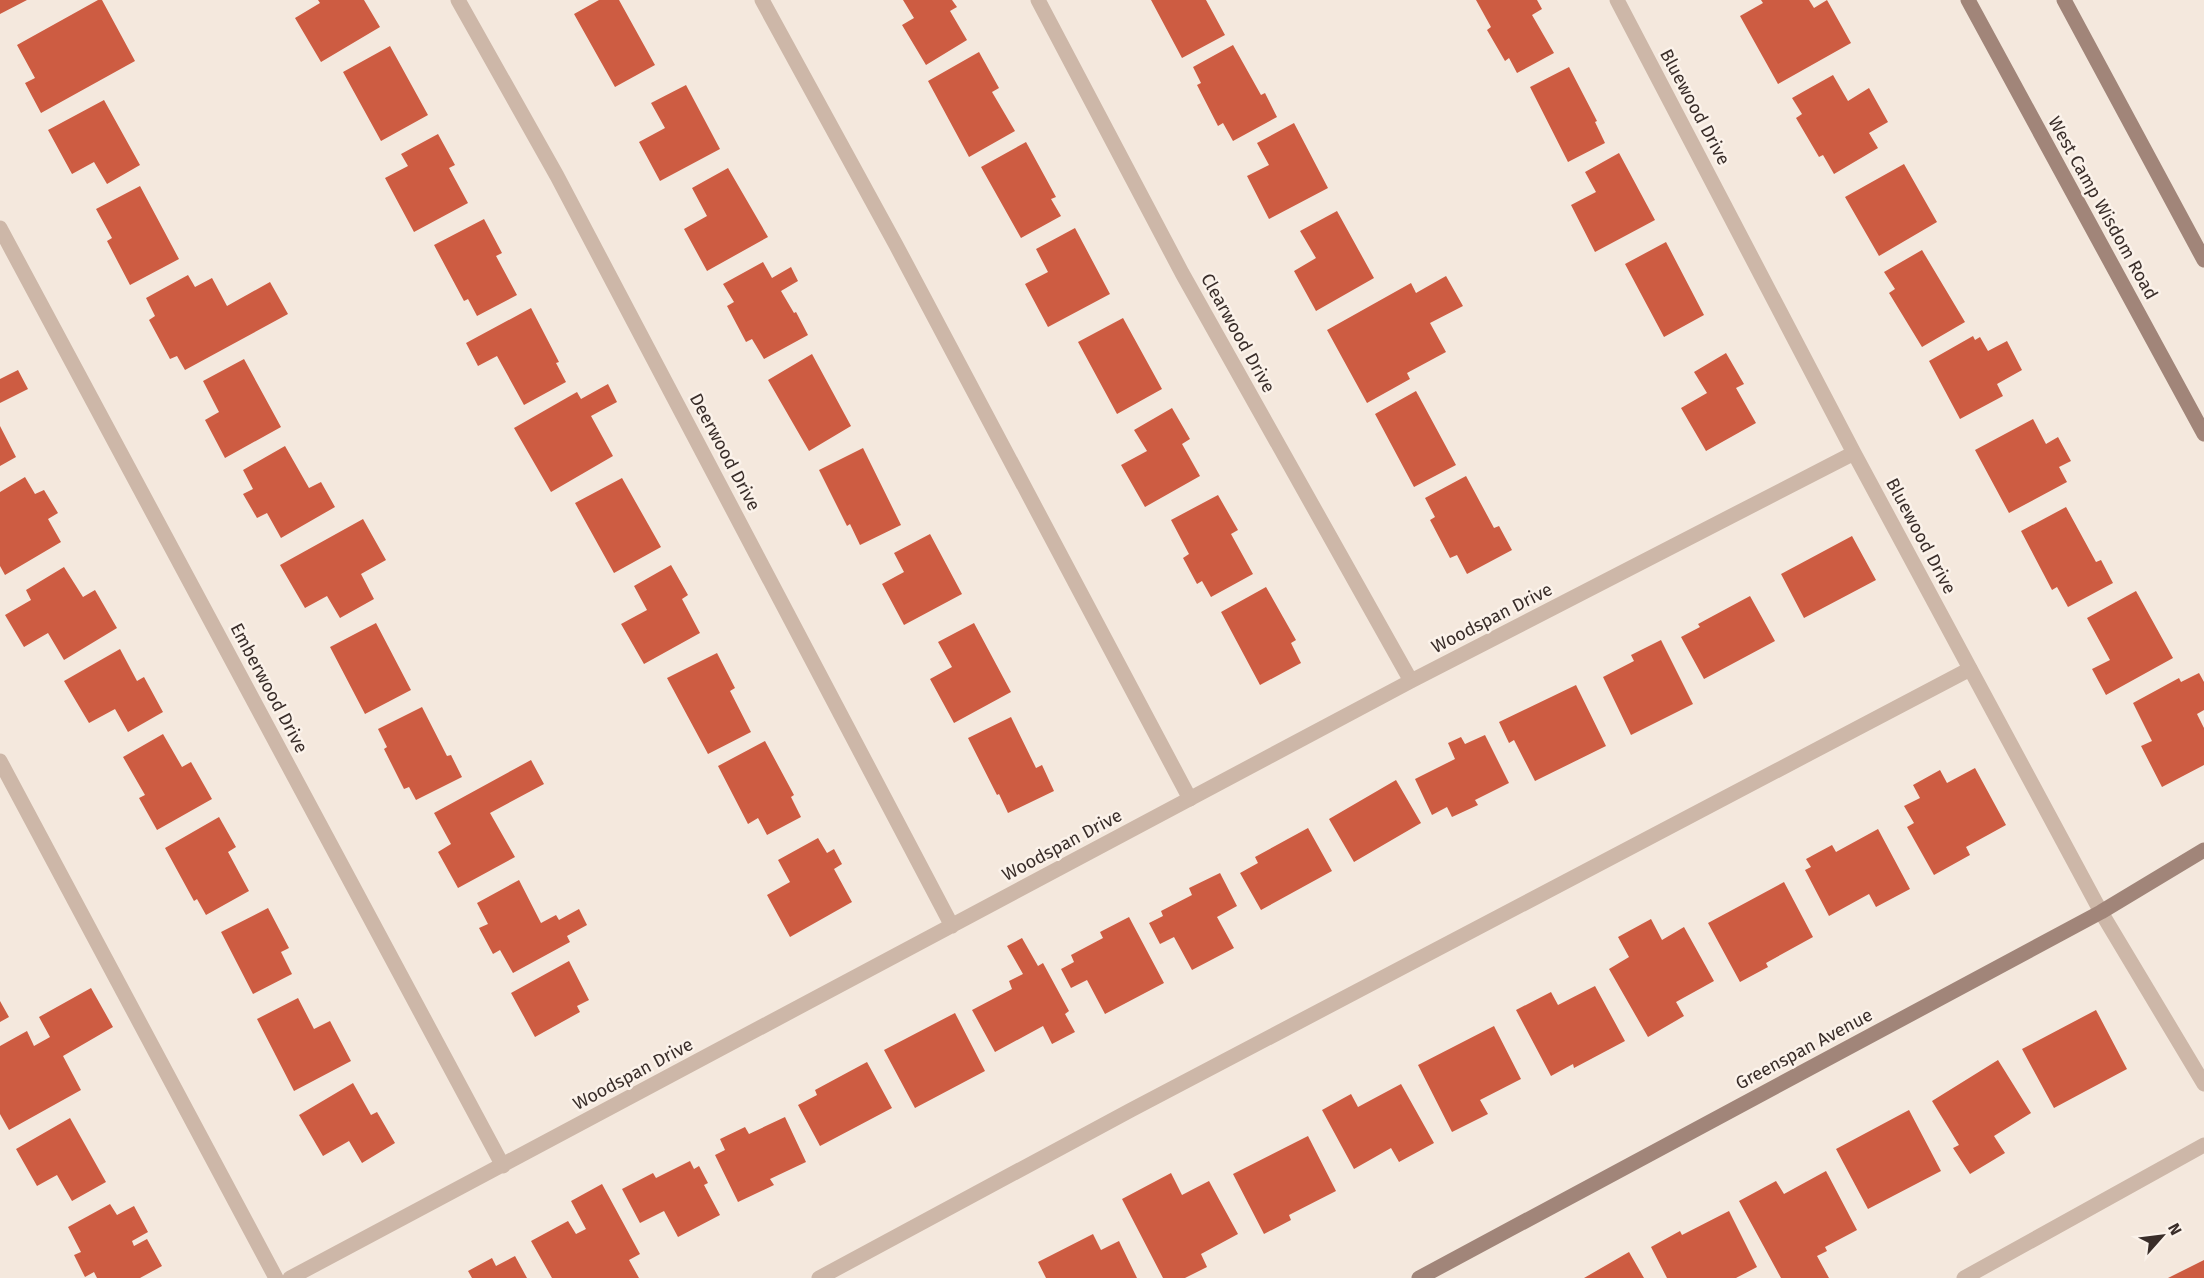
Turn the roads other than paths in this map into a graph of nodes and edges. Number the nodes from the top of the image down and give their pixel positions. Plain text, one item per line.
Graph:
1 (458, 0) edge
2 (762, 0) edge
3 (1038, 0) edge
4 (1617, 0) edge
5 (1968, 0) edge
6 (2064, 0) edge
7 (0, 228) edge
8 (2204, 260) edge
9 (2204, 434) edge
10 (1854, 453) junction
11 (1970, 669) junction
12 (1411, 681) junction
13 (0, 761) edge
14 (1190, 799) junction
15 (2204, 850) edge
16 (2101, 912) junction
17 (952, 926) junction
18 (2204, 1084) edge
19 (2204, 1145) edge
20 (503, 1166) junction
21 (276, 1278) edge
22 (290, 1278) edge
23 (819, 1278) edge
24 (1419, 1278) edge
25 (1964, 1278) edge

1 - 17 street, Deerwood Drive
2 - 14 street
3 - 12 street, Clearwood Drive
4 - 10 street, Bluewood Drive
5 - 9 street, West Camp Wisdom Road
6 - 8 street
7 - 20 street, Emberwood Drive
10 - 11 street, Bluewood Drive
10 - 12 street, Woodspan Drive
11 - 16 street, Bluewood Drive
11 - 23 street
12 - 14 street, Woodspan Drive
13 - 21 street
14 - 17 street, Woodspan Drive
15 - 16 street, Greenspan Avenue
16 - 18 street, Bluewood Drive
16 - 24 street, Greenspan Avenue
17 - 20 street, Woodspan Drive
19 - 25 street
20 - 22 street, Woodspan Drive

